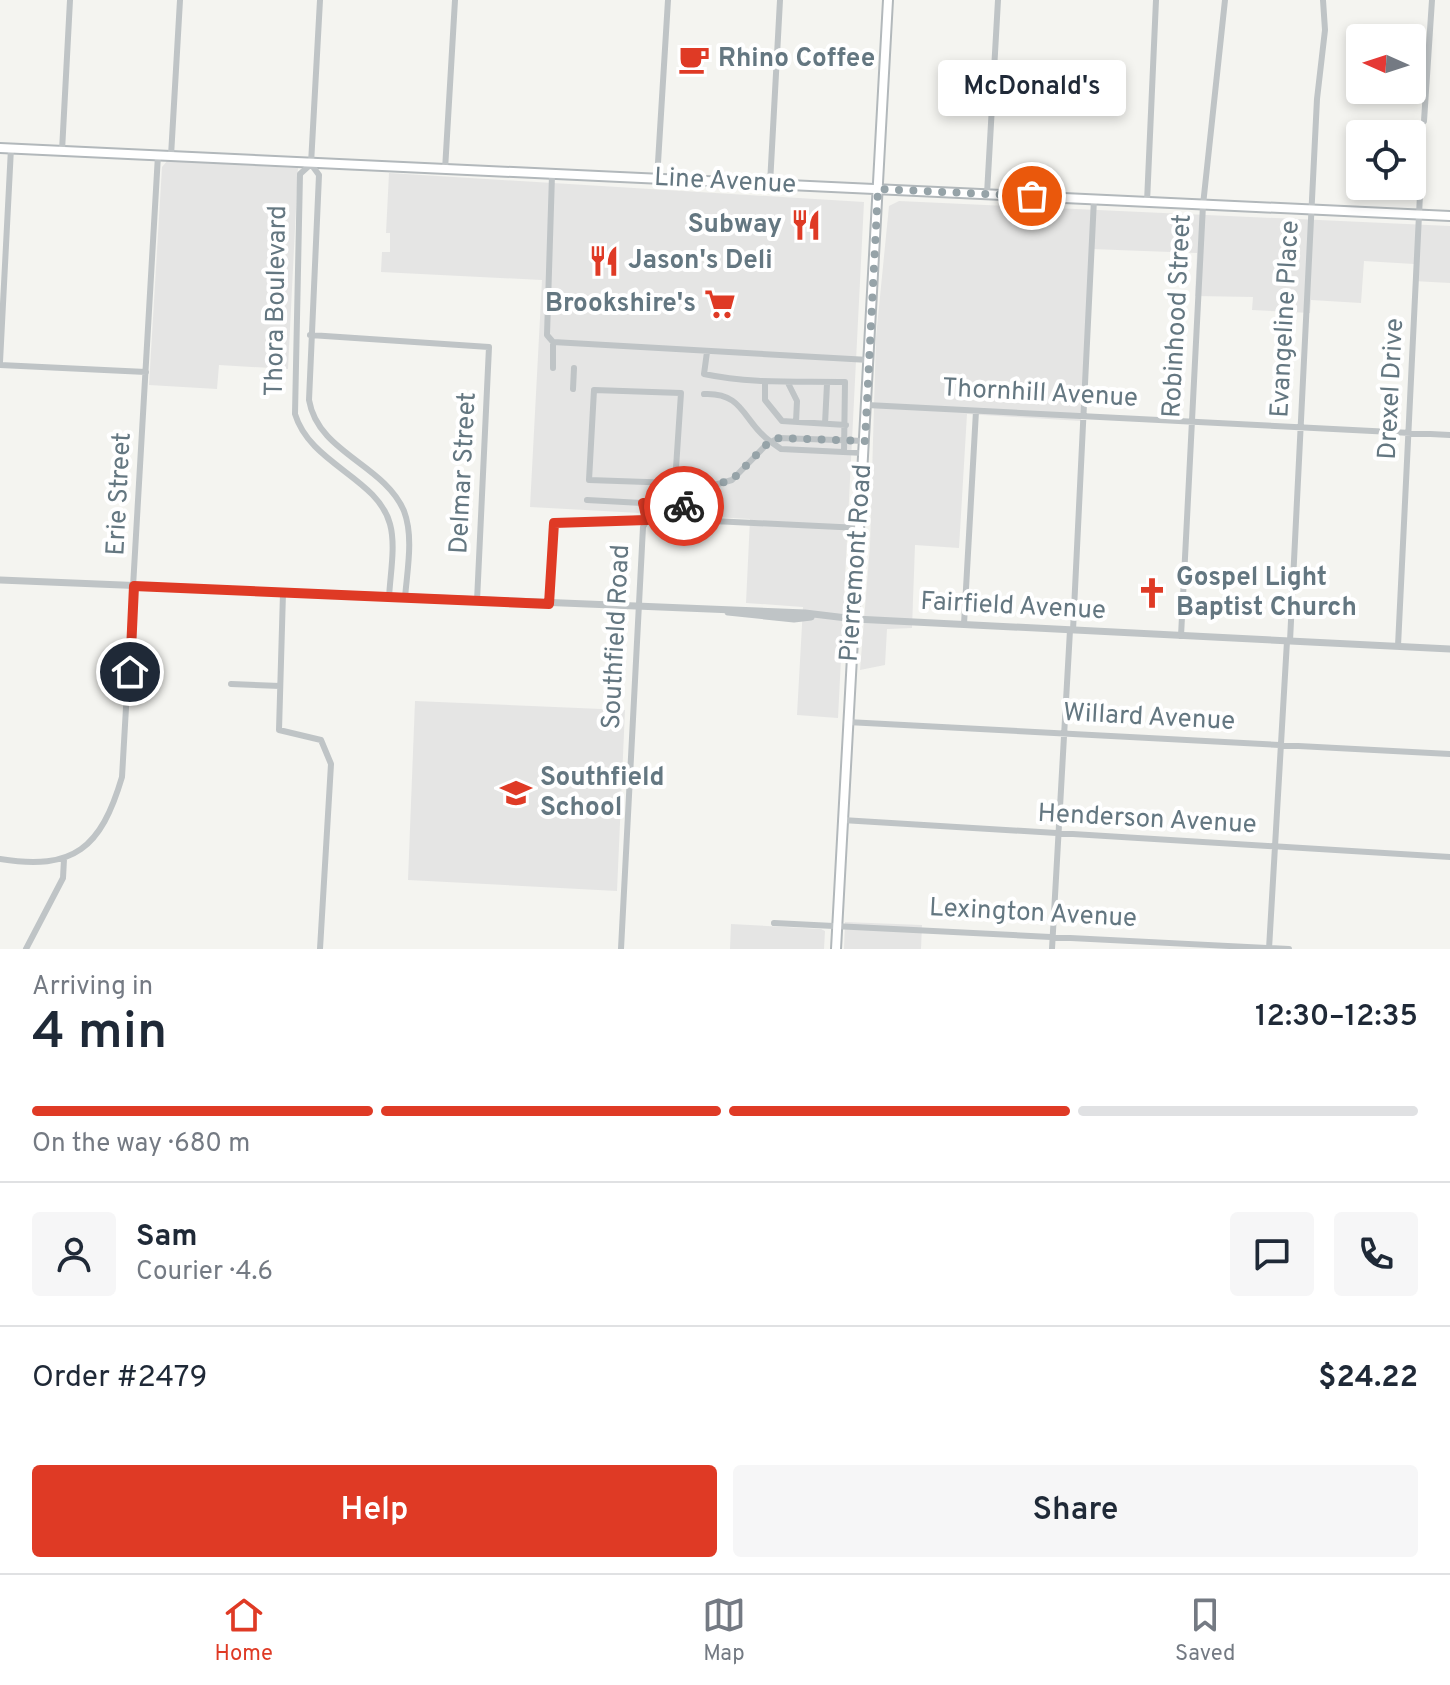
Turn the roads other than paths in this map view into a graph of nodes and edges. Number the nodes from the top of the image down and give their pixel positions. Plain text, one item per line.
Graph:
1 (70, 0) edge
2 (180, 0) edge
3 (320, 0) edge
4 (455, 0) edge
5 (668, 0) edge
6 (780, 0) edge
7 (888, 0) edge
8 (998, 0) edge
9 (1156, 0) edge
10 (1225, 0) edge
11 (1323, 0) edge
12 (1432, 0) edge
13 (1424, 120) edge
14 (0, 148) edge
15 (11, 148) junction
16 (62, 151) junction
17 (158, 155) junction
18 (171, 156) junction
19 (311, 164) junction
20 (445, 170) junction
21 (552, 175) junction
22 (657, 179) junction
23 (770, 184) junction
24 (878, 189) junction
25 (987, 194) junction
26 (1094, 199) junction
27 (1421, 200) edge
28 (1147, 202) junction
29 (1203, 205) junction
30 (1312, 210) junction
31 (1420, 215) junction
32 (1450, 216) edge
33 (310, 335) junction
34 (553, 342) junction
35 (707, 352) junction
36 (869, 360) junction
37 (0, 364) edge
38 (553, 368) dead end
39 (574, 368) dead end
40 (146, 372) junction
41 (765, 382) junction
42 (788, 383) junction
43 (827, 384) junction
44 (573, 389) dead end
45 (704, 394) dead end
46 (867, 405) junction
47 (976, 411) junction
48 (1085, 417) junction
49 (796, 422) junction
50 (1192, 422) junction
51 (825, 424) junction
52 (846, 425) junction
53 (1301, 427) junction
54 (1410, 433) junction
55 (1450, 435) edge
56 (845, 440) junction
57 (865, 441) junction
58 (770, 442) junction
59 (844, 452) junction
60 (864, 453) junction
61 (675, 483) junction
62 (696, 490) junction
63 (587, 500) dead end
64 (643, 503) junction
65 (647, 520) junction
66 (860, 528) junction
67 (0, 580) edge
68 (134, 586) junction
69 (283, 593) junction
70 (389, 598) junction
71 (405, 598) junction
72 (477, 601) junction
73 (549, 604) junction
74 (639, 608) junction
75 (855, 619) junction
76 (964, 624) junction
77 (1071, 630) junction
78 (1181, 636) junction
79 (1289, 641) junction
80 (1398, 646) junction
81 (1450, 649) edge
82 (231, 684) dead end
83 (280, 686) junction
84 (847, 722) junction
85 (1064, 733) junction
86 (1281, 744) junction
87 (1450, 754) edge
88 (842, 820) junction
89 (1058, 835) junction
90 (1275, 847) junction
91 (1450, 857) edge
92 (0, 859) edge
93 (64, 859) junction
94 (774, 923) dead end
95 (836, 929) junction
96 (1053, 936) junction
97 (1269, 948) edge
98 (26, 949) edge
99 (320, 949) edge
100 (621, 949) edge
101 (834, 949) edge
102 (1052, 949) edge
103 (1289, 949) edge

1 - 16 street
2 - 18 street
3 - 19 street, Thora Boulevard
4 - 20 street
5 - 22 street
6 - 23 street
7 - 24 main road, Pierremont Road
8 - 25 street
9 - 28 street
10 - 29 street, Robinhood Street
11 - 30 street, Evangeline Place
12 - 13 street
14 - 15 main road, Line Avenue
15 - 16 main road, Line Avenue
15 - 37 street
16 - 17 main road, Line Avenue
17 - 18 main road, Line Avenue
17 - 40 street, Erie Street
18 - 19 main road, Line Avenue
19 - 20 main road, Line Avenue
19 - 33 street, Thora Boulevard
19 - 70 street, Thora Boulevard
20 - 21 main road, Line Avenue
21 - 22 main road, Line Avenue
21 - 34 street
22 - 23 main road, Line Avenue
23 - 24 main road, Line Avenue
24 - 25 main road, Line Avenue
24 - 36 main road, Pierremont Road
25 - 26 main road, Line Avenue
26 - 28 main road, Line Avenue
26 - 48 street
27 - 31 street, Drexel Drive
28 - 29 main road, Line Avenue
29 - 30 main road, Line Avenue
29 - 50 street, Robinhood Street
30 - 31 main road, Line Avenue
30 - 53 street, Evangeline Place
31 - 32 main road, Line Avenue
31 - 54 street, Drexel Drive
33 - 71 street, Thora Boulevard
33 - 72 street, Delmar Street
34 - 35 street
34 - 38 street
35 - 36 street
35 - 41 street
36 - 46 main road, Pierremont Road
37 - 40 street
39 - 44 street
40 - 68 street, Erie Street
41 - 42 street
41 - 49 street
42 - 43 street
42 - 49 street
43 - 51 street
43 - 52 street
45 - 58 street
46 - 47 street, Thornhill Avenue
46 - 57 main road, Pierremont Road
47 - 48 street, Thornhill Avenue
47 - 76 street
48 - 50 street, Thornhill Avenue
48 - 77 street
49 - 51 street
50 - 53 street, Thornhill Avenue
50 - 78 street, Robinhood Street
51 - 52 street
52 - 56 street
53 - 54 street, Thornhill Avenue
53 - 79 street, Evangeline Place
54 - 55 street, Thornhill Avenue
54 - 80 street, Drexel Drive
56 - 57 street
56 - 58 street
56 - 59 street
57 - 60 main road, Pierremont Road
58 - 59 street
58 - 62 street
59 - 60 street
60 - 66 main road, Pierremont Road
61 - 61 street
61 - 62 street
62 - 64 street
63 - 64 street
64 - 65 street
65 - 66 street
65 - 73 street
65 - 74 street, Southfield Road
66 - 75 main road, Pierremont Road
67 - 68 street, Fairfield Avenue
68 - 69 street, Fairfield Avenue
68 - 93 street, Erie Street
69 - 70 street, Fairfield Avenue
69 - 83 street
70 - 71 street, Fairfield Avenue
71 - 72 street, Fairfield Avenue
72 - 73 street, Fairfield Avenue
73 - 74 street, Fairfield Avenue
74 - 75 street, Fairfield Avenue
74 - 100 street, Southfield Road
75 - 76 street, Fairfield Avenue
75 - 84 main road, Pierremont Road
76 - 77 street, Fairfield Avenue
77 - 78 street, Fairfield Avenue
77 - 85 street
78 - 79 street, Fairfield Avenue
79 - 80 street, Fairfield Avenue
79 - 86 street, Evangeline Place
80 - 81 street, Fairfield Avenue
82 - 83 street
83 - 99 street
84 - 85 street, Willard Avenue
84 - 88 main road, Pierremont Road
85 - 86 street, Willard Avenue
85 - 89 street
86 - 87 street, Willard Avenue
86 - 90 street, Evangeline Place
88 - 89 street, Henderson Avenue
88 - 95 main road, Pierremont Road
89 - 90 street, Henderson Avenue
89 - 96 street
90 - 91 street, Henderson Avenue
90 - 97 street, Evangeline Place
92 - 93 street
93 - 98 street
94 - 95 street, Lexington Avenue
95 - 96 street, Lexington Avenue
95 - 101 main road, Pierremont Road
96 - 97 street, Lexington Avenue
96 - 102 street
97 - 103 street, Lexington Avenue

